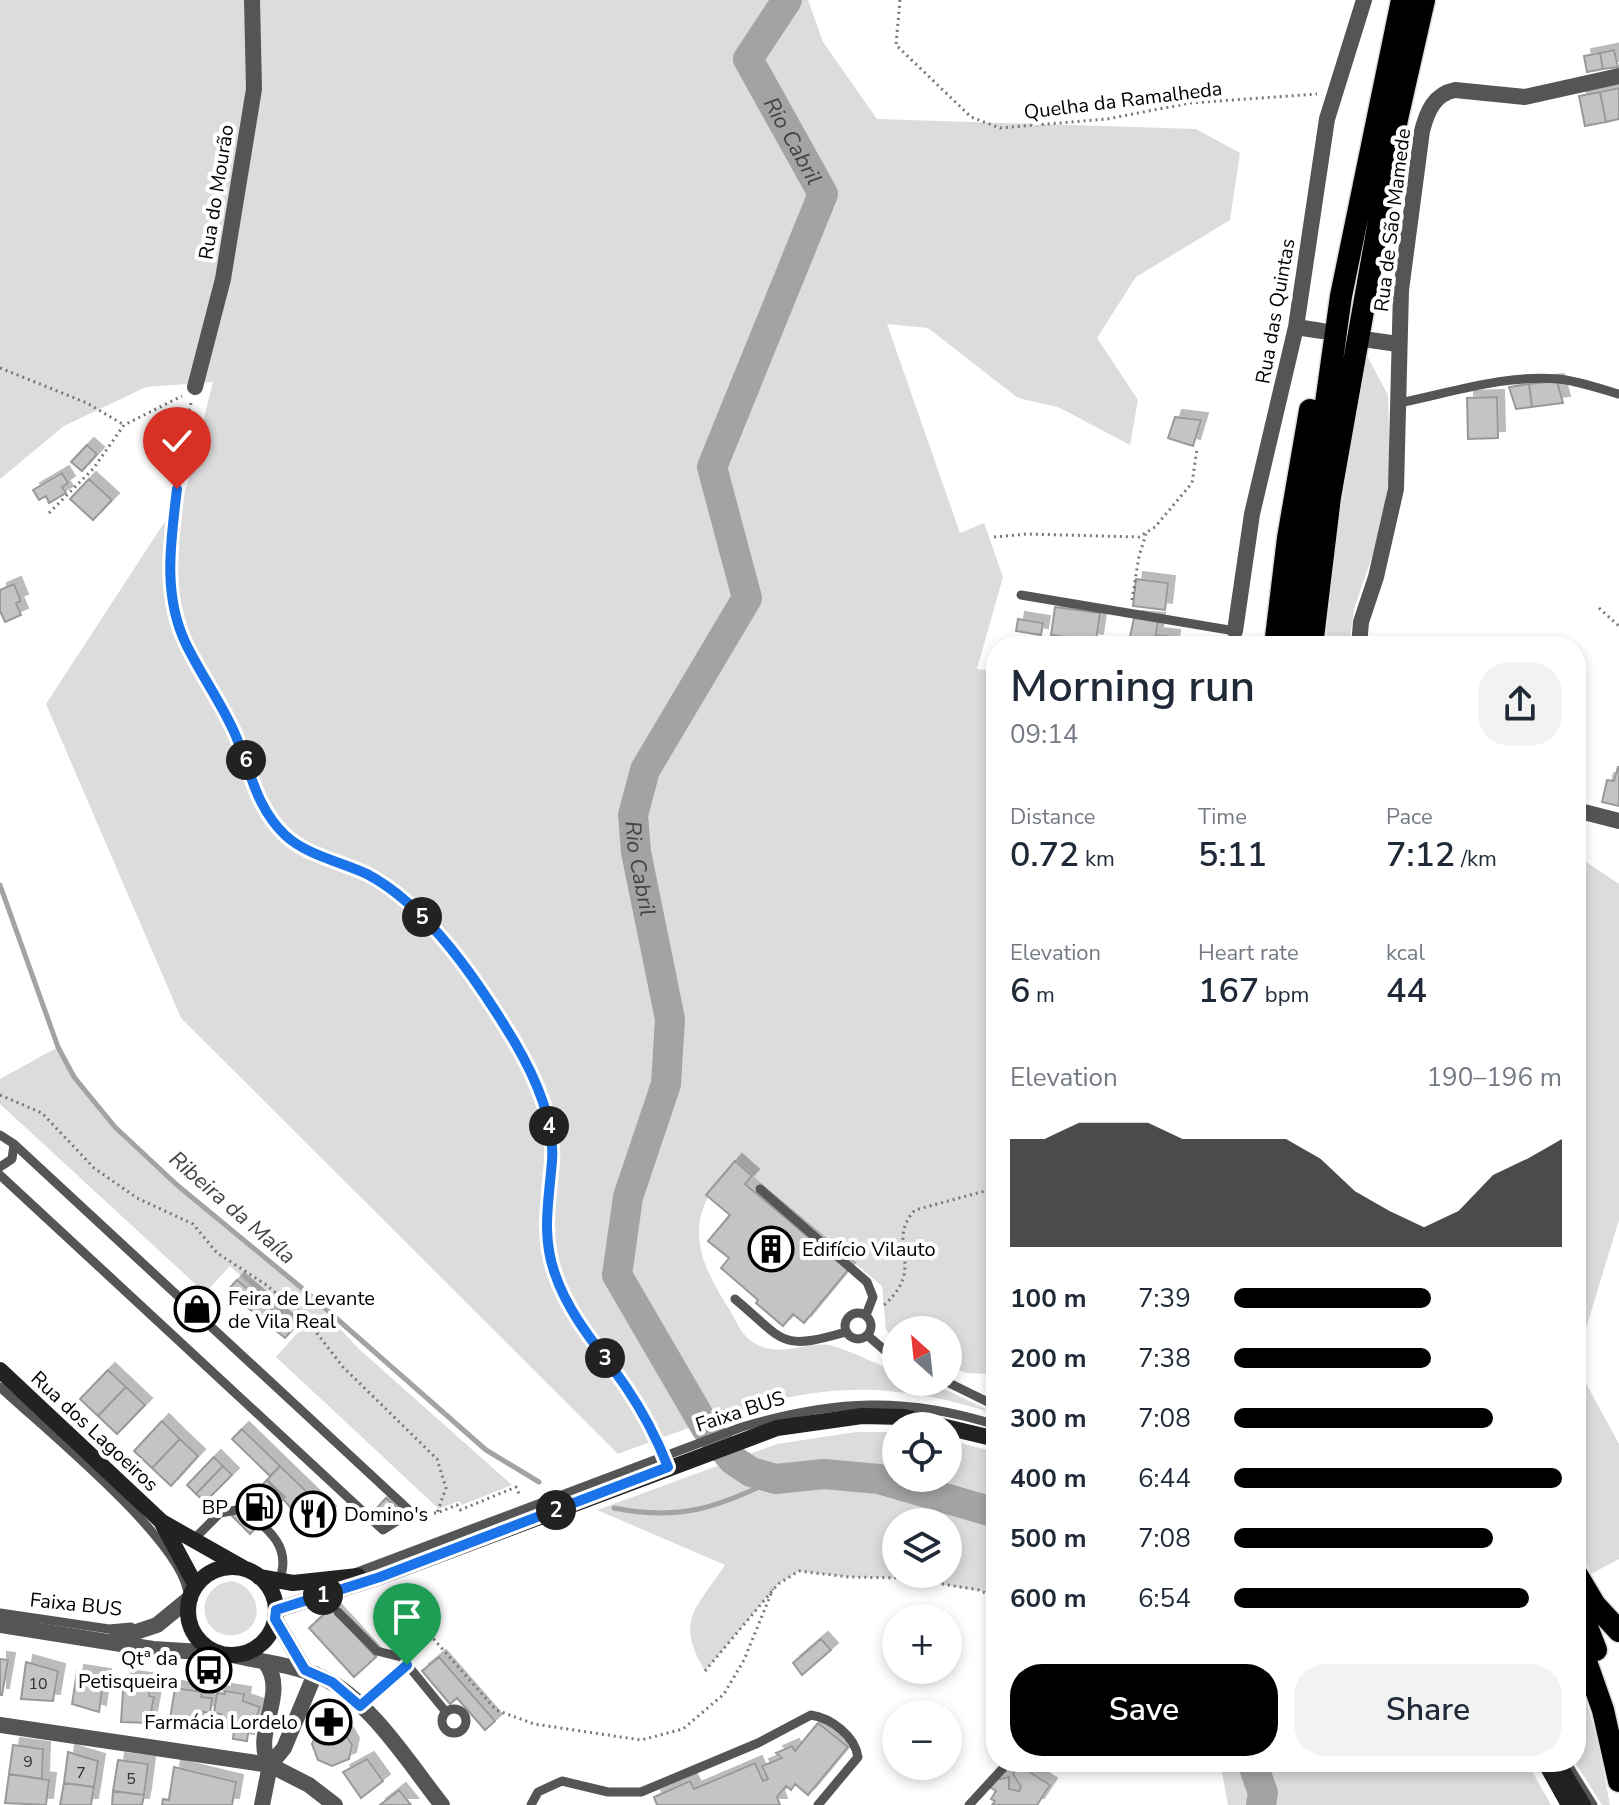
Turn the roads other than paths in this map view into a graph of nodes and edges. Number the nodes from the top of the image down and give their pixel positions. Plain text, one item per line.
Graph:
1 (252, 0) edge
2 (1364, 0) edge
3 (1402, 0) edge
4 (1424, 0) edge
5 (1619, 76) edge
6 (1341, 296) junction
7 (1296, 327) junction
8 (1322, 331) dead end
9 (1370, 340) dead end
10 (1398, 344) junction
11 (195, 387) road end
12 (1618, 394) edge
13 (1399, 403) junction
14 (1021, 595) dead end
15 (1235, 631) joint
16 (1276, 636) edge
17 (1293, 636) edge
18 (1313, 636) edge
19 (1360, 636) edge
20 (1586, 813) edge
21 (1619, 821) edge
22 (0, 1135) edge
23 (14, 1144) junction
24 (0, 1167) edge
25 (0, 1175) edge
26 (760, 1189) dead end
27 (735, 1299) dead end
28 (867, 1316) junction
29 (846, 1332) junction
30 (867, 1335) junction
31 (882, 1348) edge
32 (0, 1370) edge
33 (0, 1387) edge
34 (962, 1389) edge
35 (986, 1401) edge
36 (986, 1422) edge
37 (743, 1433) junction
38 (986, 1437) edge
39 (666, 1461) junction
40 (162, 1522) junction
41 (193, 1540) junction
42 (411, 1565) junction
43 (252, 1573) junction
44 (324, 1581) junction
45 (278, 1583) junction
46 (1586, 1590) edge
47 (193, 1592) junction
48 (338, 1612) dead end
49 (0, 1613) edge
50 (276, 1615) junction
51 (0, 1625) edge
52 (1586, 1627) edge
53 (1619, 1631) edge
54 (106, 1640) junction
55 (225, 1654) junction
56 (265, 1662) junction
57 (1586, 1662) edge
58 (407, 1665) junction
59 (310, 1672) junction
60 (360, 1706) junction
61 (446, 1712) dead end
62 (1619, 1724) edge
63 (0, 1725) edge
64 (270, 1765) junction
65 (999, 1772) edge
66 (1551, 1772) edge
67 (1563, 1772) edge
68 (1572, 1772) edge
69 (1619, 1781) edge
70 (262, 1805) edge
71 (335, 1805) edge
72 (442, 1805) edge
73 (531, 1805) edge
74 (818, 1805) edge
75 (969, 1805) edge
76 (1569, 1805) edge
77 (1583, 1805) edge
78 (1593, 1805) edge

1 - 11 street, Rua do Mourão
2 - 7 street, Rua das Quintas
3 - 6 highway
4 - 18 highway
5 - 10 street, Rua de São Mamede
6 - 16 highway
6 - 17 highway
7 - 8 street
7 - 15 street, Rua das Quintas
9 - 10 street
10 - 13 street, Rua de São Mamede
12 - 13 lane
13 - 19 street, Rua de São Mamede
14 - 15 lane
20 - 21 street
22 - 23 lane
23 - 24 lane
23 - 25 lane
26 - 28 lane
27 - 29 lane
28 - 29 lane
28 - 30 lane
29 - 30 lane
30 - 31 lane
32 - 40 main road, Rua dos Lagoeiros
33 - 47 lane
34 - 35 lane
36 - 37 lane, Faixa BUS
37 - 38 main road
37 - 39 main road
39 - 42 main road
39 - 44 lane
40 - 41 main road, Rua dos Lagoeiros
40 - 47 main road, Rua dos Lagoeiros
41 - 43 main road, Rua dos Lagoeiros
41 - 45 lane
42 - 44 main road
42 - 50 main road
43 - 45 main road, Rua dos Lagoeiros
43 - 47 main road
43 - 50 main road
44 - 45 main road
46 - 53 highway
47 - 49 lane, Faixa BUS
47 - 54 street
47 - 55 main road
48 - 58 lane
50 - 55 main road
50 - 59 street
51 - 54 street
52 - 62 highway
54 - 55 street
55 - 56 street
56 - 59 street
56 - 64 street
57 - 69 highway
58 - 60 lane
58 - 61 lane
59 - 60 street
59 - 64 street
60 - 72 street
63 - 64 street
64 - 70 street
64 - 71 street
65 - 75 lane
66 - 76 main road
67 - 77 main road
68 - 78 lane
73 - 74 lane

